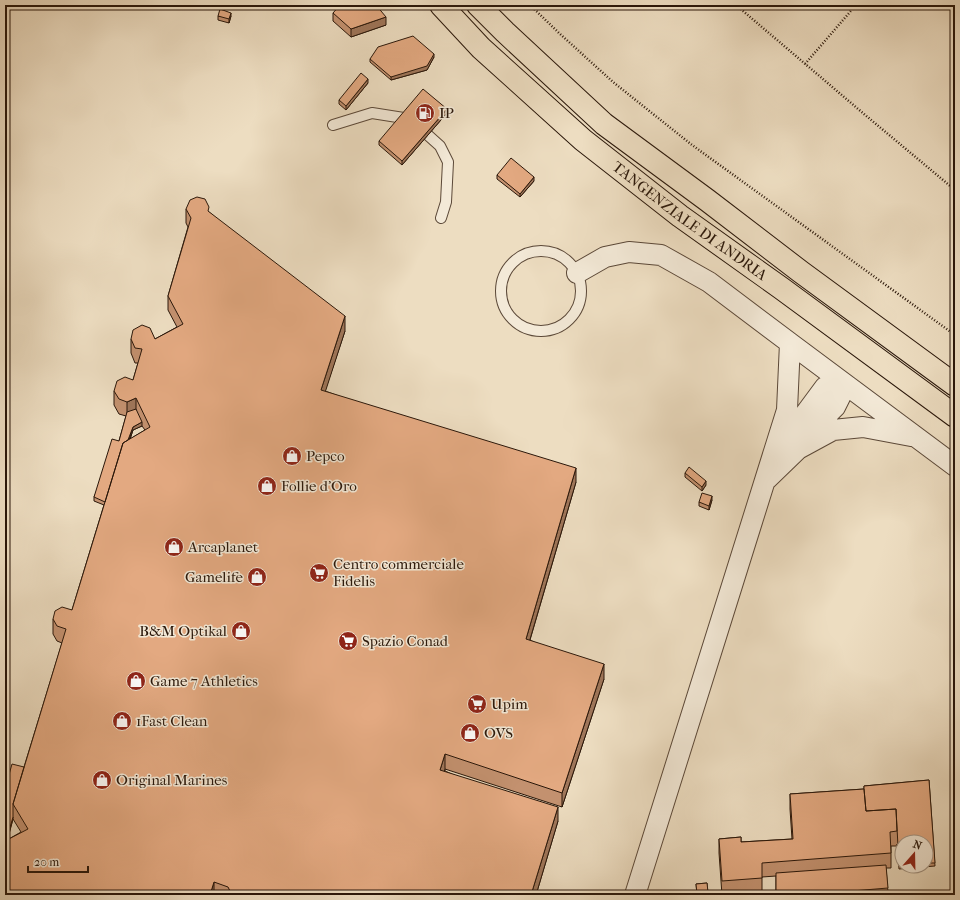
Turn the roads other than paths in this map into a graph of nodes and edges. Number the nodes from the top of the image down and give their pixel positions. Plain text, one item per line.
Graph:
1 (441, 5) edge
2 (478, 5) edge
3 (333, 125) dead end
4 (441, 218) dead end
5 (577, 273) junction
6 (790, 343) junction
7 (841, 382) junction
8 (955, 385) edge
9 (955, 416) edge
10 (914, 436) junction
11 (798, 449) junction
12 (955, 466) edge
13 (766, 480) junction
14 (635, 895) edge

1 - 9 main road, TANGENZIALE DI ANDRIA
2 - 8 main road, TANGENZIALE DI ANDRIA
3 - 4 lane
5 - 5 lane
5 - 6 street
6 - 7 street
6 - 13 street
7 - 10 street
7 - 11 street
7 - 13 street
10 - 11 street
10 - 12 street
11 - 13 street
13 - 14 street

